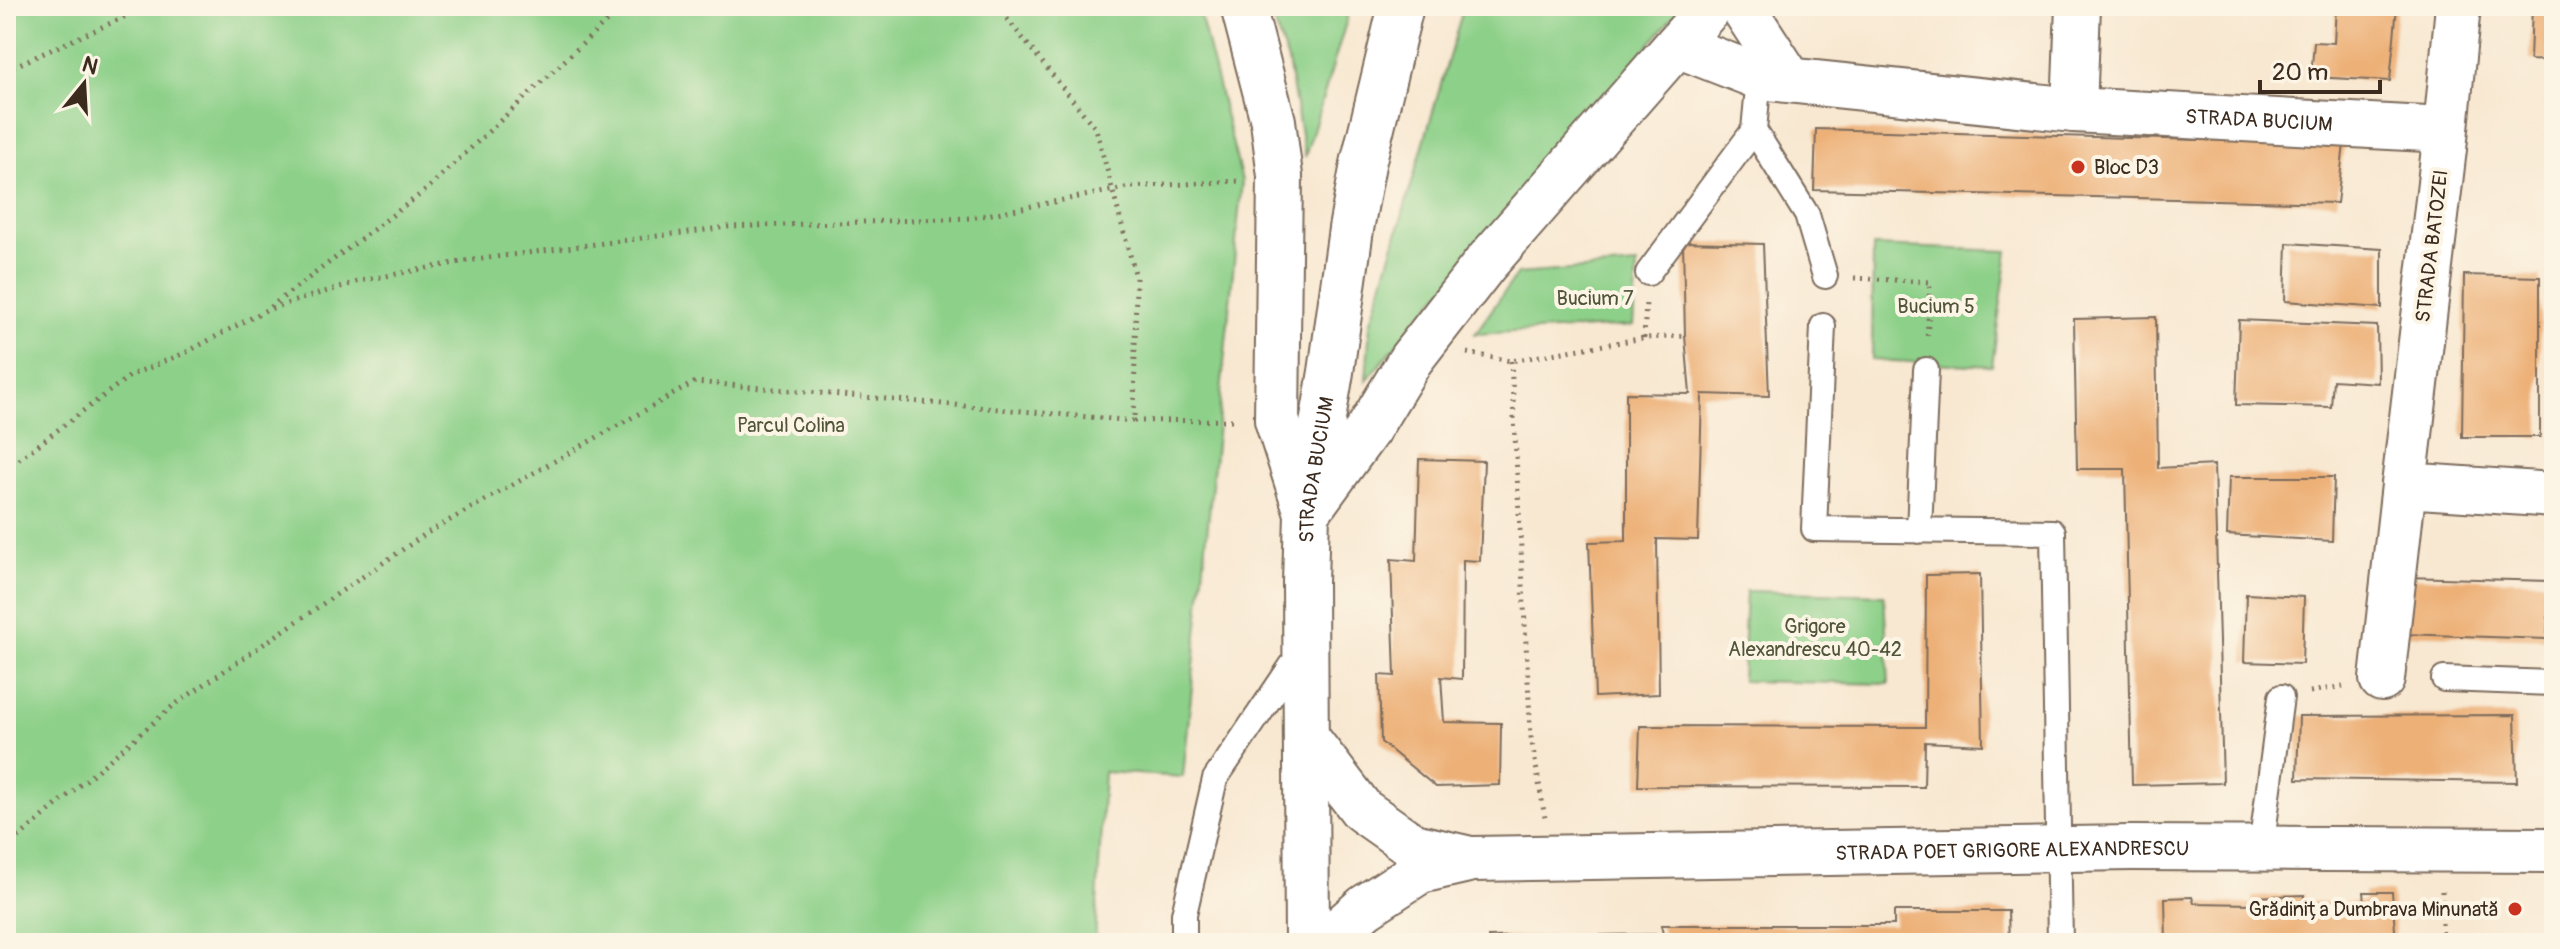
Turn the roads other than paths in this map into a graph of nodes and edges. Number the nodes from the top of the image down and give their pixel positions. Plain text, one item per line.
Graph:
1 (1243, 6) edge
2 (1401, 6) edge
3 (1711, 6) edge
4 (1742, 6) edge
5 (2078, 6) edge
6 (2458, 6) edge
7 (1677, 45) junction
8 (1775, 79) junction
9 (2074, 110) junction
10 (1754, 130) junction
11 (2445, 130) junction
12 (1648, 273) dead end
13 (1825, 276) road end
14 (1823, 326) dead end
15 (1926, 370) road end
16 (2404, 485) junction
17 (2554, 495) edge
18 (1307, 513) junction
19 (1919, 531) junction
20 (1307, 643) junction
21 (2382, 679) road end
22 (2444, 679) dead end
23 (2554, 683) edge
24 (2281, 697) road end
25 (1307, 738) junction
26 (2261, 849) junction
27 (2057, 850) junction
28 (2554, 850) edge
29 (1472, 859) junction
30 (1184, 943) edge
31 (1307, 943) edge
32 (1324, 943) edge
33 (2060, 943) edge

1 - 18 street
2 - 18 street, STRADA BUCIUM
3 - 7 street
4 - 8 street
5 - 9 street
6 - 11 street, STRADA BATOZEI
7 - 8 street, STRADA BUCIUM
7 - 18 street
8 - 9 street, STRADA BUCIUM
8 - 10 lane
9 - 11 street, STRADA BUCIUM
10 - 12 lane
10 - 13 lane
11 - 16 street, STRADA BATOZEI
14 - 19 lane
15 - 19 lane
16 - 17 street
16 - 21 street, STRADA BATOZEI
18 - 20 street, STRADA BUCIUM
19 - 27 lane
20 - 25 street, STRADA BUCIUM
20 - 30 lane
22 - 23 lane
24 - 26 lane
25 - 29 street
25 - 31 street, STRADA BUCIUM
26 - 27 street, STRADA POET GRIGORE ALEXANDRESCU
26 - 28 street, STRADA POET GRIGORE ALEXANDRESCU
27 - 29 street, STRADA POET GRIGORE ALEXANDRESCU
27 - 33 lane
29 - 32 street

